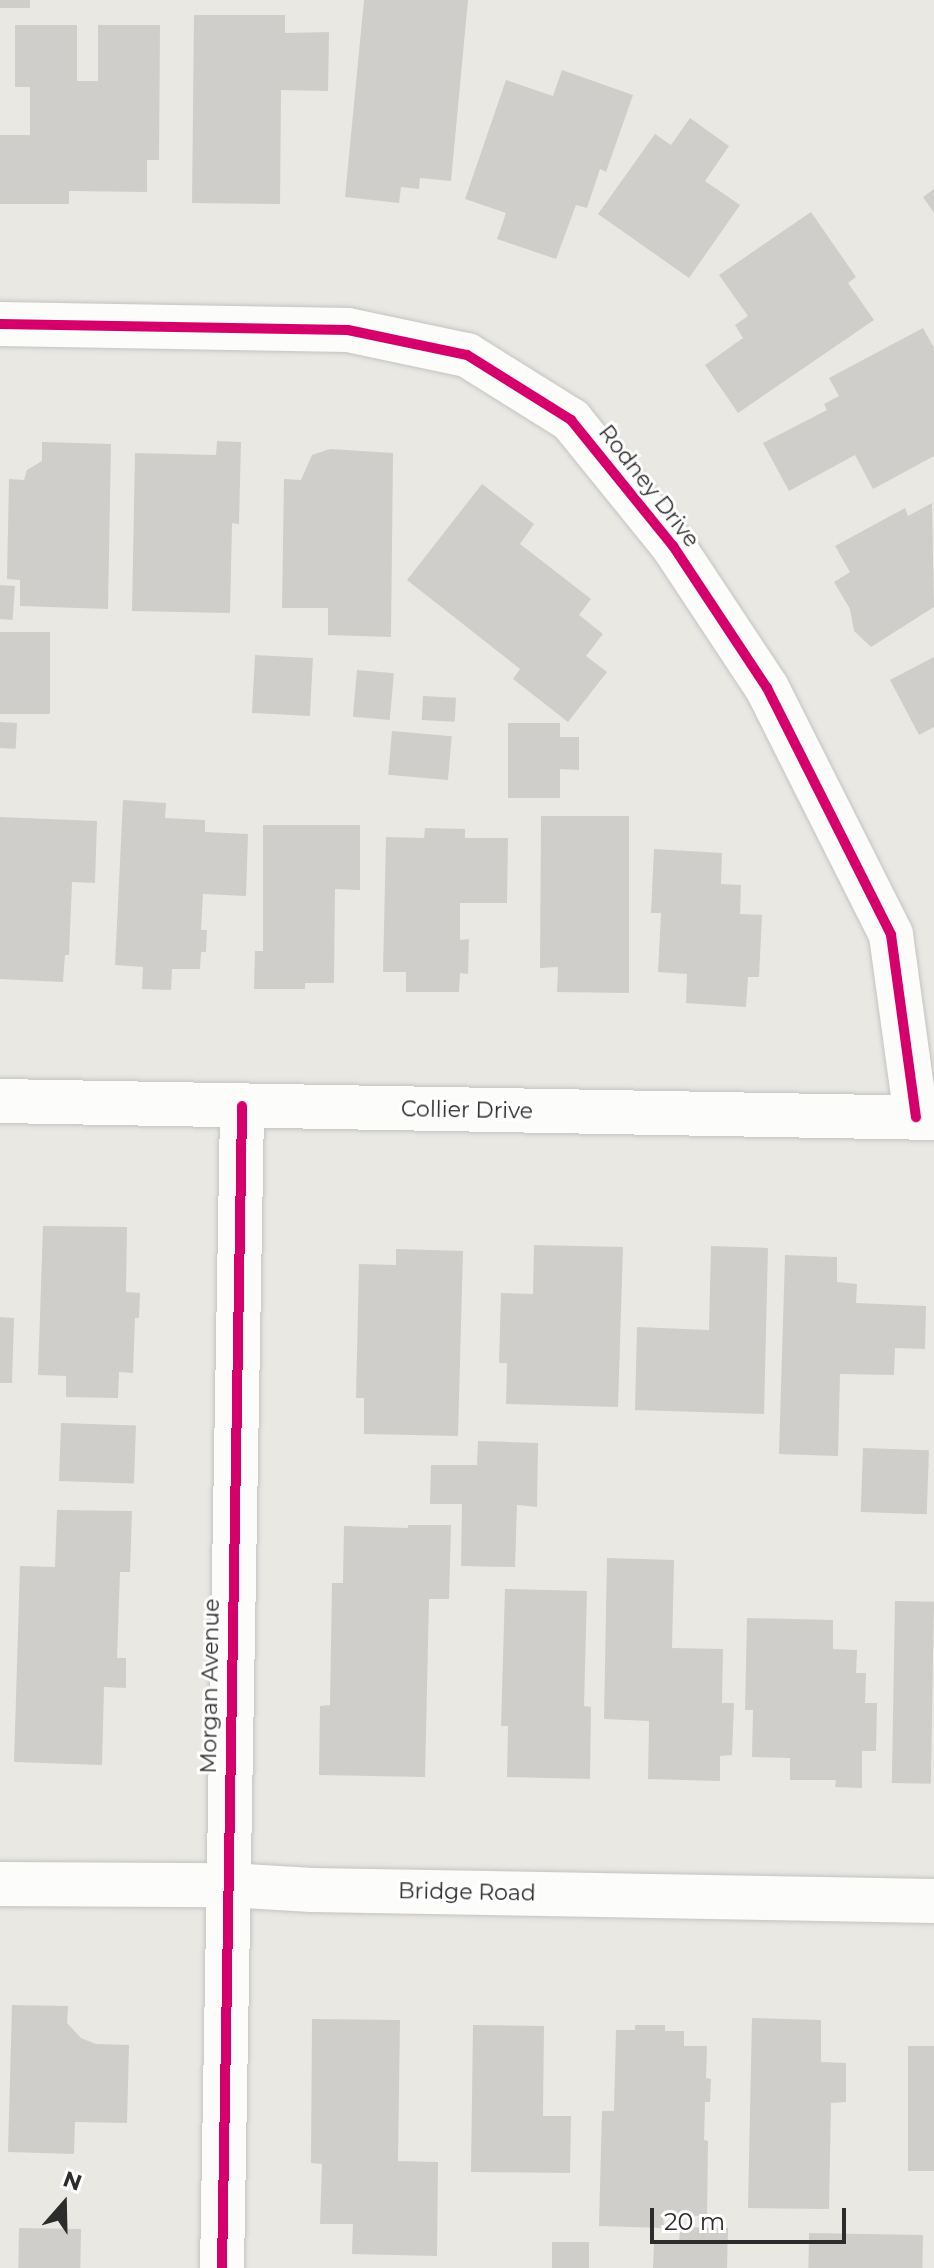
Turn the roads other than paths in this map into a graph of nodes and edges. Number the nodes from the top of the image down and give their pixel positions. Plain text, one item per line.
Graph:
1 (0, 324) edge
2 (0, 1101) edge
3 (242, 1106) junction
4 (925, 1118) edge
5 (0, 1884) edge
6 (228, 1885) junction
7 (934, 1901) edge
8 (222, 2268) edge

1 - 4 street, Rodney Drive
2 - 3 street, Collier Drive
3 - 4 street, Collier Drive
3 - 6 street, Morgan Avenue
5 - 6 street, Bridge Road
6 - 7 street, Bridge Road
6 - 8 street, Morgan Avenue

